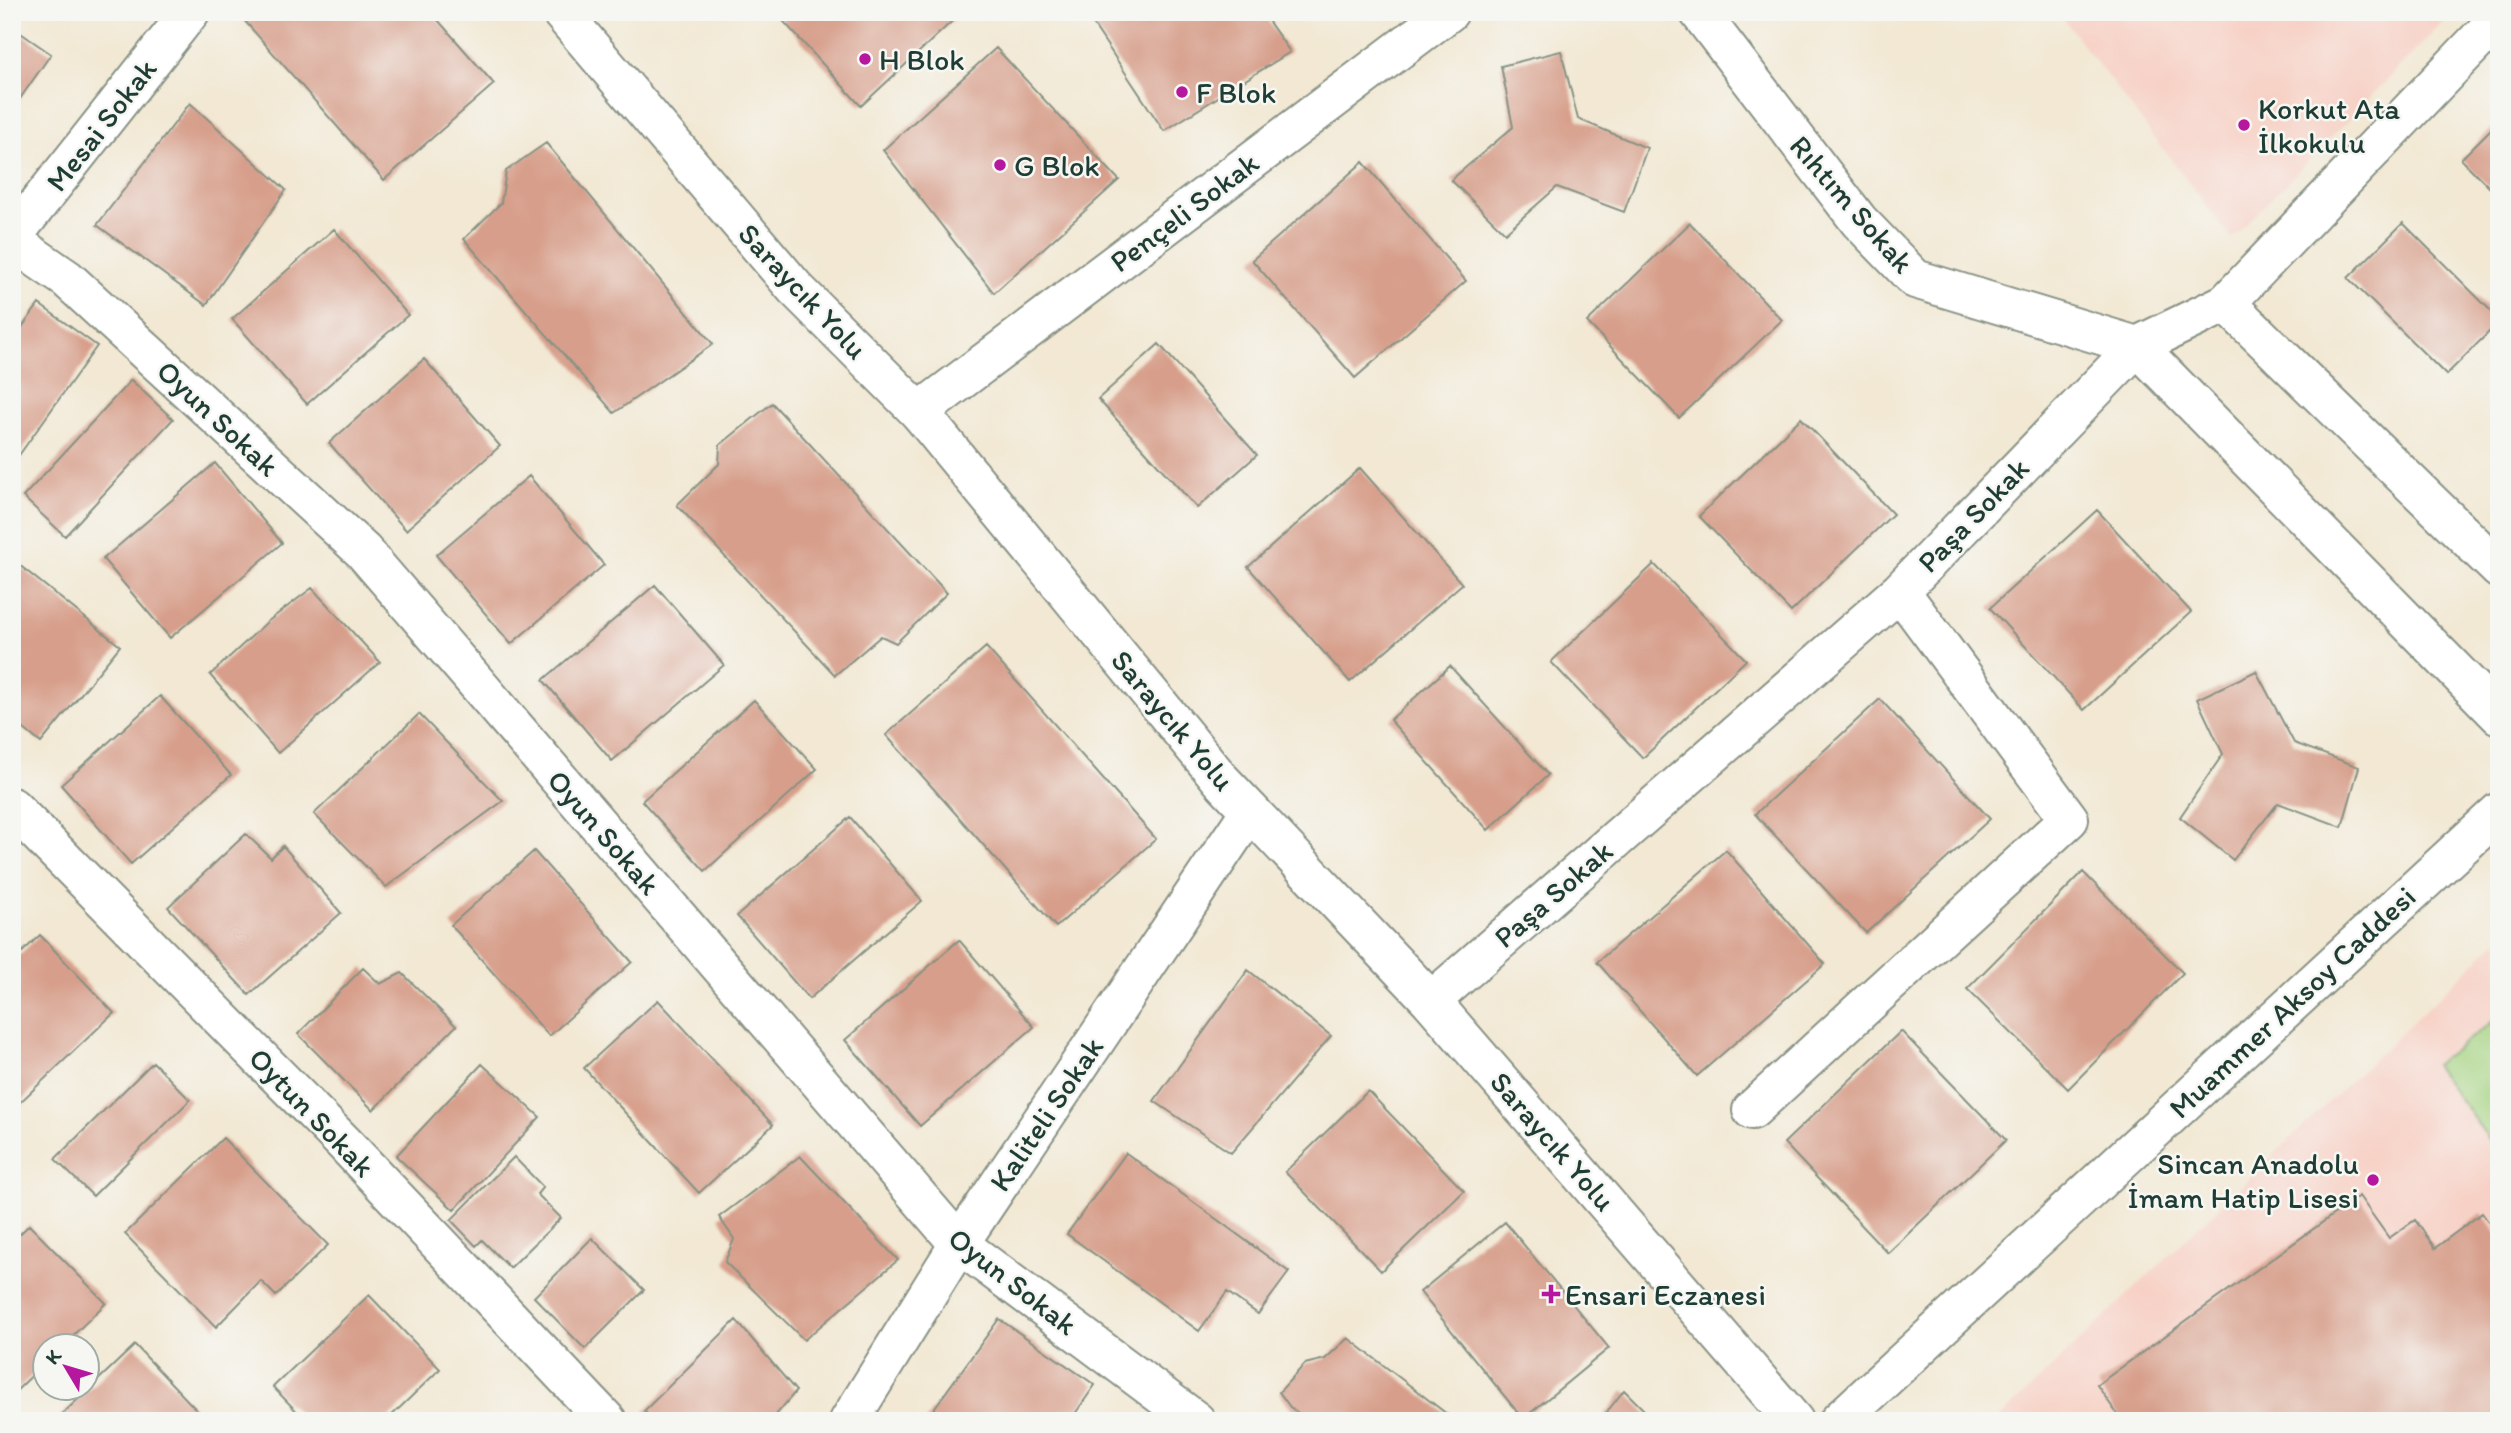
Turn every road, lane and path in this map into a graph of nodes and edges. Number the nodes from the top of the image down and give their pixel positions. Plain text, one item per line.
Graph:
1 (190, 12) edge
2 (561, 12) edge
3 (1449, 12) edge
4 (1699, 12) edge
5 (2499, 18) edge
6 (12, 239) edge
7 (2226, 303) junction
8 (2137, 345) junction
9 (919, 412) junction
10 (2499, 569) edge
11 (1900, 591) junction
12 (2499, 715) edge
13 (12, 807) edge
14 (1250, 811) junction
15 (2499, 812) edge
16 (1431, 1001) junction
17 (1752, 1110) dead end
18 (958, 1244) junction
19 (607, 1421) edge
20 (849, 1421) edge
21 (1196, 1421) edge
22 (1794, 1421) edge
23 (1839, 1421) edge

1 - 6 street, Mesai Sokak
2 - 9 street, Saraycık Yolu
3 - 9 street, Pençeli Sokak
4 - 8 street, Rıhtım Sokak
5 - 7 street, Paşa Sokak
6 - 18 street, Oyun Sokak
7 - 8 street, Paşa Sokak
7 - 10 street
8 - 11 street, Paşa Sokak
8 - 12 street
9 - 14 street, Saraycık Yolu
11 - 16 street, Paşa Sokak
11 - 17 street
13 - 19 street, Oytun Sokak
14 - 16 street, Saraycık Yolu
14 - 18 street, Kaliteli Sokak
15 - 23 street, Muammer Aksoy Caddesi
16 - 22 street, Saraycık Yolu
18 - 20 street, Kaliteli Sokak
18 - 21 street, Oyun Sokak

